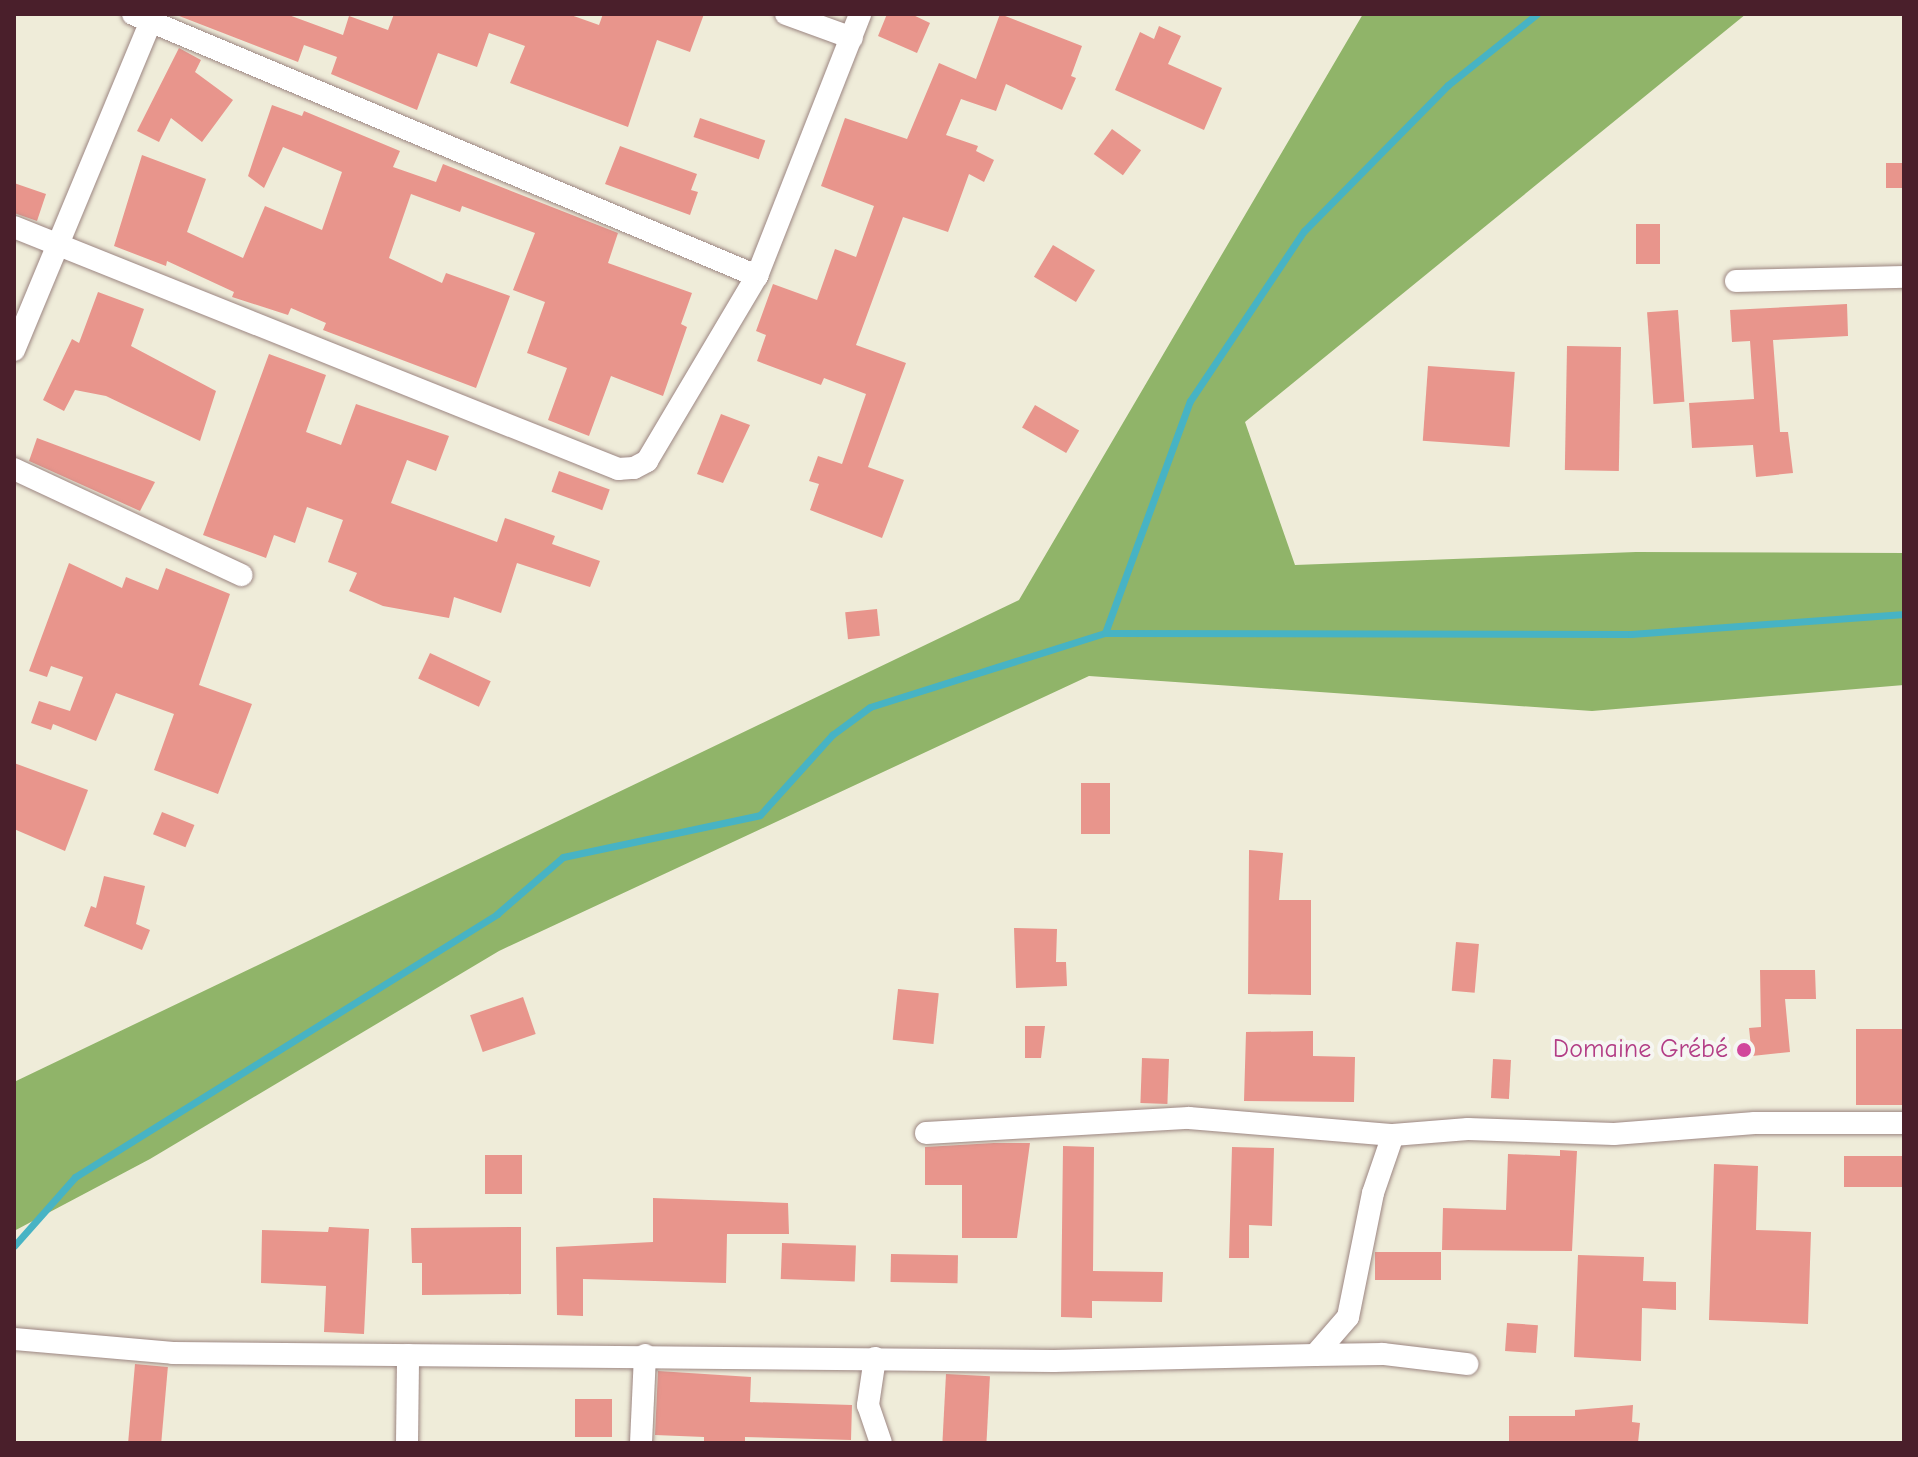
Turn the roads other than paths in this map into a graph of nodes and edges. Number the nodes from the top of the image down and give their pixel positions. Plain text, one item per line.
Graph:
1 (786, 14) edge
2 (860, 14) edge
3 (146, 16) edge
4 (852, 38) junction
5 (14, 227) edge
6 (56, 243) junction
7 (757, 276) junction
8 (1904, 277) edge
9 (1736, 281) dead end
10 (14, 350) edge
11 (14, 469) edge
12 (241, 575) dead end
13 (1904, 1123) edge
14 (926, 1133) dead end
15 (1393, 1135) junction
16 (14, 1339) edge
17 (408, 1355) junction
18 (645, 1355) junction
19 (1315, 1355) junction
20 (875, 1358) junction
21 (1467, 1364) dead end
22 (407, 1443) edge
23 (641, 1443) edge
24 (881, 1443) edge

1 - 4 street
2 - 4 street
3 - 6 street
3 - 7 street
4 - 7 street
5 - 6 street
6 - 7 street
6 - 10 street
8 - 9 street
11 - 12 street
13 - 15 street
14 - 15 street
15 - 19 street
16 - 17 street
17 - 18 street
17 - 22 street
18 - 20 street
18 - 23 street
19 - 20 street
19 - 21 street
20 - 24 street

